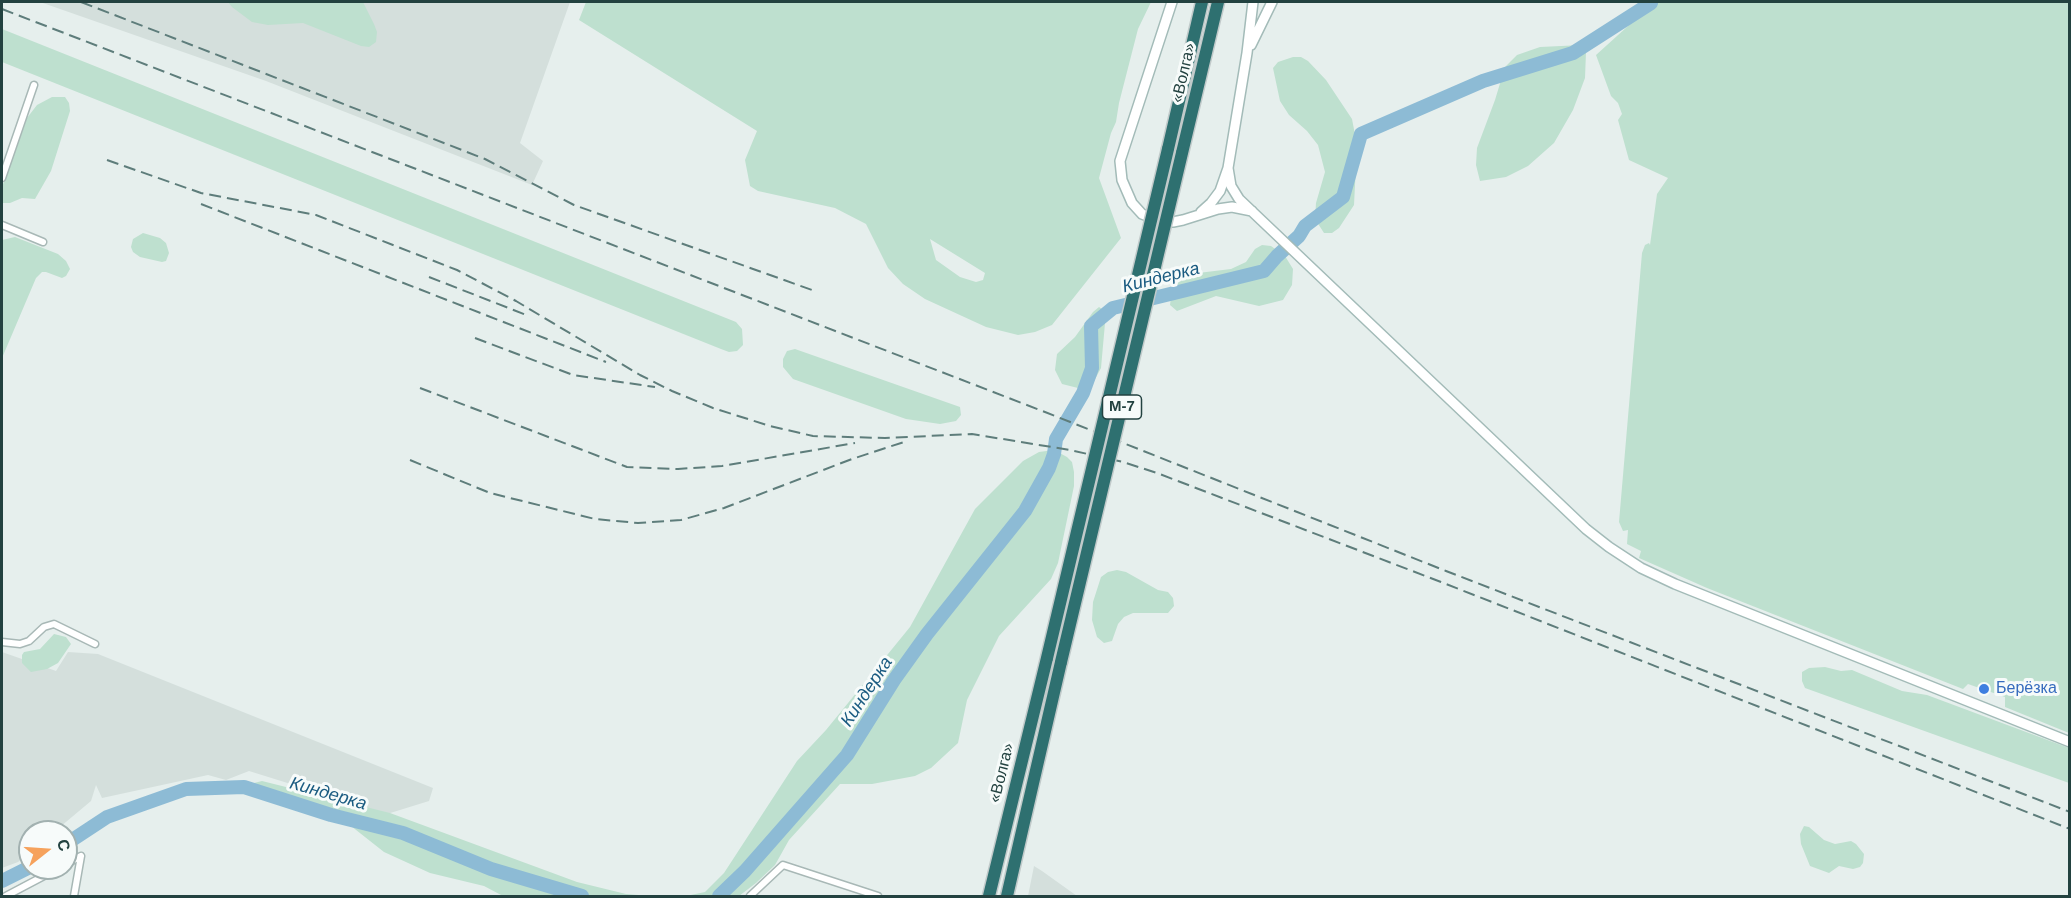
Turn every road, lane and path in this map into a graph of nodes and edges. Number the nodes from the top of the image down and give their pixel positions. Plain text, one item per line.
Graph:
1 (1172, 2) edge
2 (1202, 2) edge
3 (1218, 2) edge
4 (1253, 2) edge
5 (1272, 2) edge
6 (1247, 53) junction
7 (34, 85) dead end
8 (1228, 168) junction
9 (2, 178) edge
10 (1252, 211) junction
11 (1197, 216) junction
12 (2, 225) edge
13 (43, 242) dead end
14 (2, 642) edge
15 (95, 644) dead end
16 (2070, 742) edge
17 (78, 858) edge
18 (78, 874) edge
19 (37, 880) edge
20 (77, 880) edge
21 (6, 897) edge
22 (74, 897) edge
23 (750, 897) edge
24 (878, 897) edge
25 (989, 897) edge
26 (1007, 897) edge

1 - 11 street
2 - 25 highway, «Волга» / М-7, bridge
3 - 26 highway, «Волга» / М-7, bridge
4 - 6 street
5 - 6 street
6 - 8 street
7 - 9 street
8 - 10 street
8 - 11 street
10 - 11 street
10 - 16 street
12 - 13 street
14 - 15 street
17 - 18 street
19 - 21 street
20 - 22 street
23 - 24 street

